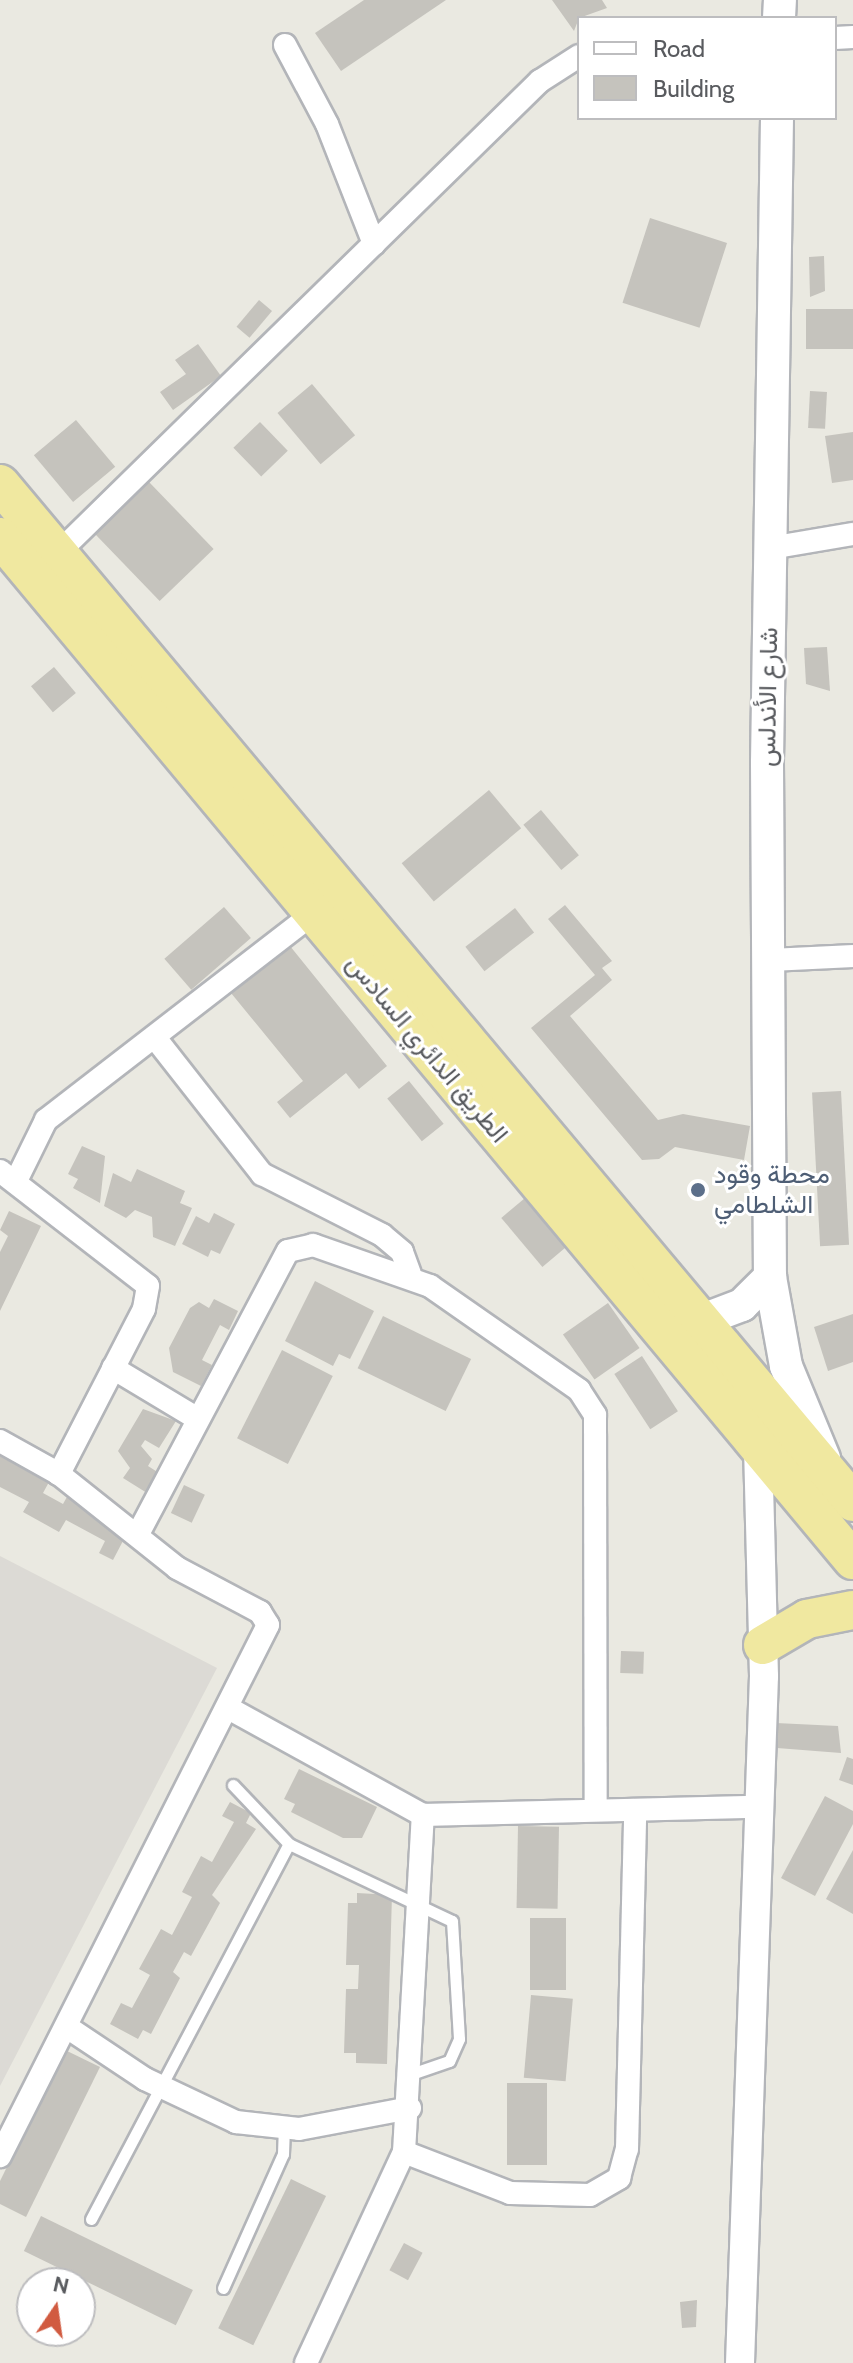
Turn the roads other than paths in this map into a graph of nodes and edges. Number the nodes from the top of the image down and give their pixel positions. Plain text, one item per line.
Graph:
1 (285, 45) dead end
2 (577, 57) edge
3 (777, 120) edge
4 (374, 244) junction
5 (5, 514) edge
6 (853, 534) edge
7 (770, 548) junction
8 (58, 553) junction
9 (314, 913) junction
10 (853, 956) edge
11 (771, 960) junction
12 (156, 1039) junction
13 (8, 1176) edge
14 (410, 1274) junction
15 (770, 1277) junction
16 (700, 1321) junction
17 (113, 1368) junction
18 (198, 1419) junction
19 (0, 1441) edge
20 (758, 1450) junction
21 (826, 1463) junction
22 (59, 1474) junction
23 (853, 1502) edge
24 (139, 1532) junction
25 (853, 1560) edge
26 (853, 1610) edge
27 (763, 1645) junction
28 (230, 1709) junction
29 (233, 1785) dead end
30 (755, 1807) junction
31 (596, 1810) junction
32 (635, 1810) junction
33 (423, 1815) junction
34 (289, 1844) junction
35 (417, 1899) junction
36 (67, 2027) junction
37 (411, 2074) junction
38 (158, 2086) junction
39 (410, 2108) junction
40 (284, 2128) junction
41 (404, 2152) junction
42 (0, 2156) edge
43 (91, 2219) dead end
44 (223, 2288) dead end
45 (306, 2363) edge
46 (740, 2363) edge

1 - 4 street
2 - 4 street
3 - 7 main road, شارع الأندلس
4 - 8 street
5 - 8 highway, الطريق الدائري السادس
5 - 9 highway, الطريق الدائري السادس
6 - 7 street
7 - 11 main road, شارع الأندلس
8 - 16 highway, الطريق الدائري السادس
9 - 12 street
9 - 20 highway, الطريق الدائري السادس
10 - 11 street
11 - 15 main road, شارع الأندلس
12 - 13 street
12 - 14 street
13 - 17 street
14 - 18 street
14 - 31 street
15 - 16 main road
15 - 21 main road, شارع الأندلس
16 - 21 highway, الطريق الدائري السادس
17 - 18 street
17 - 22 street
18 - 24 street
19 - 22 street
20 - 25 highway, الطريق الدائري السادس
20 - 27 street
21 - 23 highway, الطريق الدائري السادس
22 - 24 street
24 - 28 street
26 - 27 highway
27 - 30 street
28 - 33 street
28 - 36 street
29 - 34 lane
30 - 32 street
30 - 46 street
31 - 32 street
31 - 33 street
32 - 41 street
33 - 35 street
34 - 35 lane
34 - 38 lane
35 - 37 street
35 - 37 lane
36 - 38 street
36 - 42 street
37 - 39 street
38 - 40 street
38 - 43 lane
39 - 40 street
39 - 41 street
40 - 44 lane
41 - 45 street

